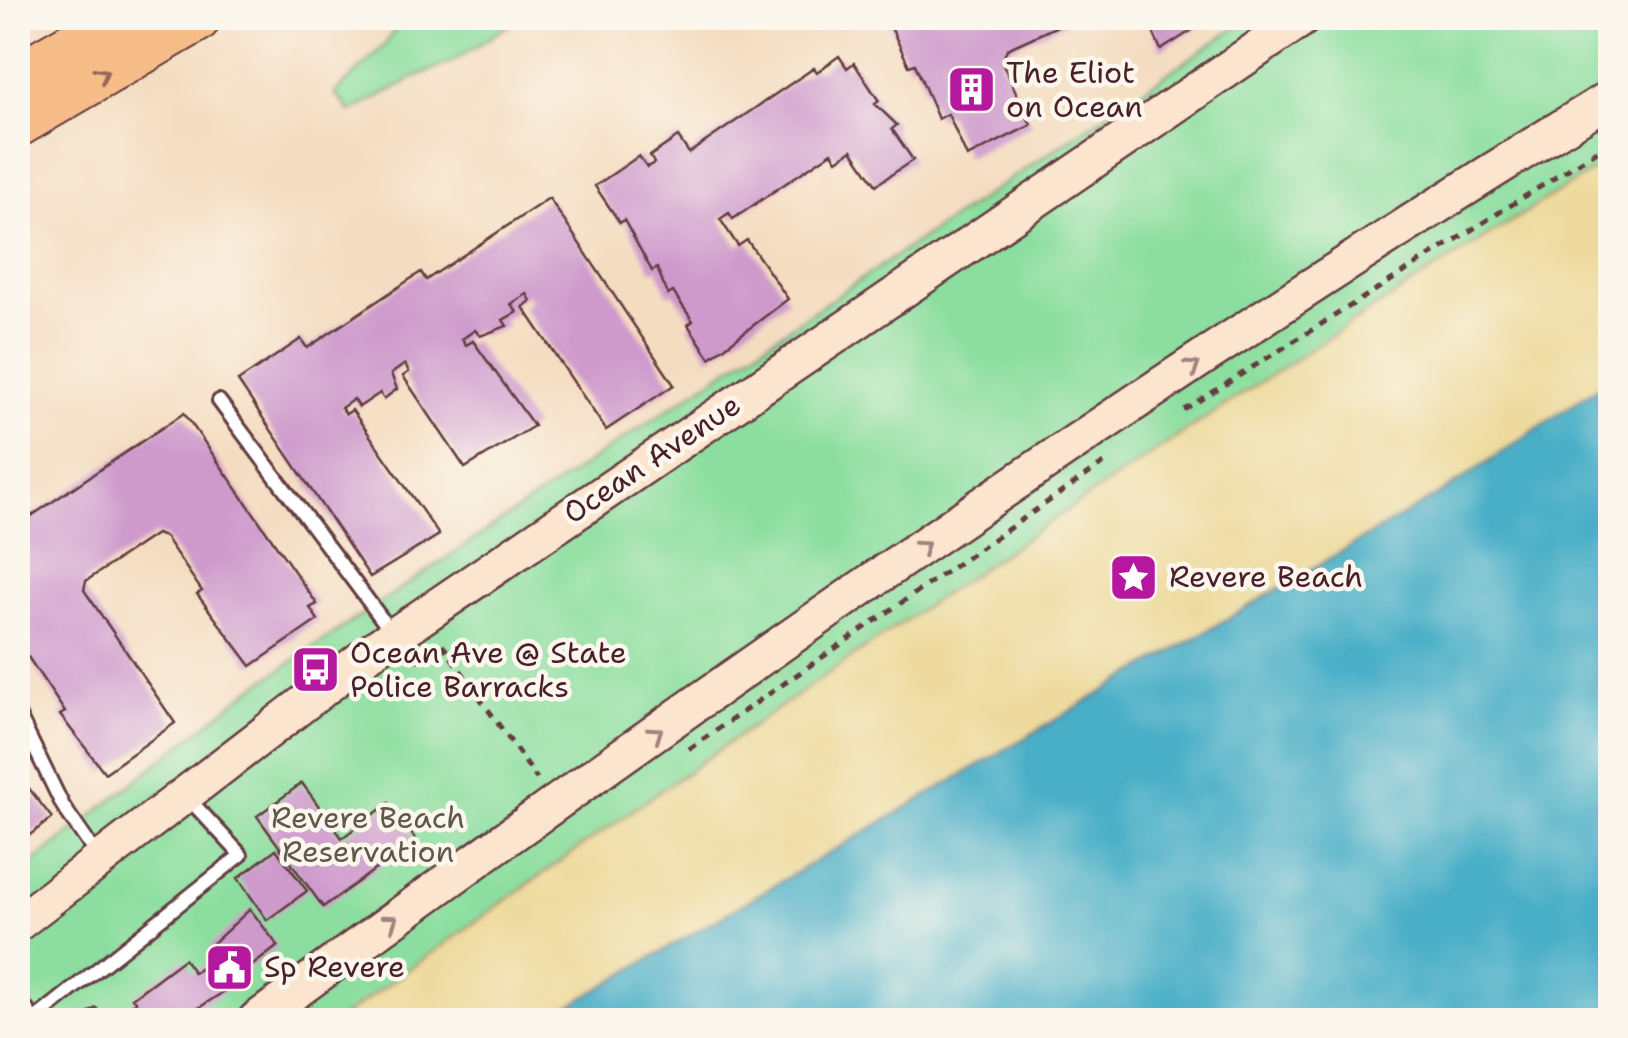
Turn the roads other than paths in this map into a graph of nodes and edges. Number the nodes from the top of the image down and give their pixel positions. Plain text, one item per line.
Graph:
1 (121, 18) edge
2 (196, 18) edge
3 (1303, 18) edge
4 (18, 76) edge
5 (1610, 98) edge
6 (18, 122) edge
7 (218, 401) dead end
8 (385, 642) junction
9 (18, 714) edge
10 (186, 796) junction
11 (100, 861) junction
12 (18, 923) edge
13 (18, 997) edge
14 (35, 1020) edge
15 (256, 1020) edge

1 - 4 highway
6 -> 2 highway
3 - 8 main road, Ocean Avenue
15 -> 5 main road
7 - 8 lane
8 - 10 main road, Ocean Avenue
9 - 11 lane
10 - 11 main road, Ocean Avenue
10 - 14 lane
11 - 12 main road, Ocean Avenue
13 - 14 lane

